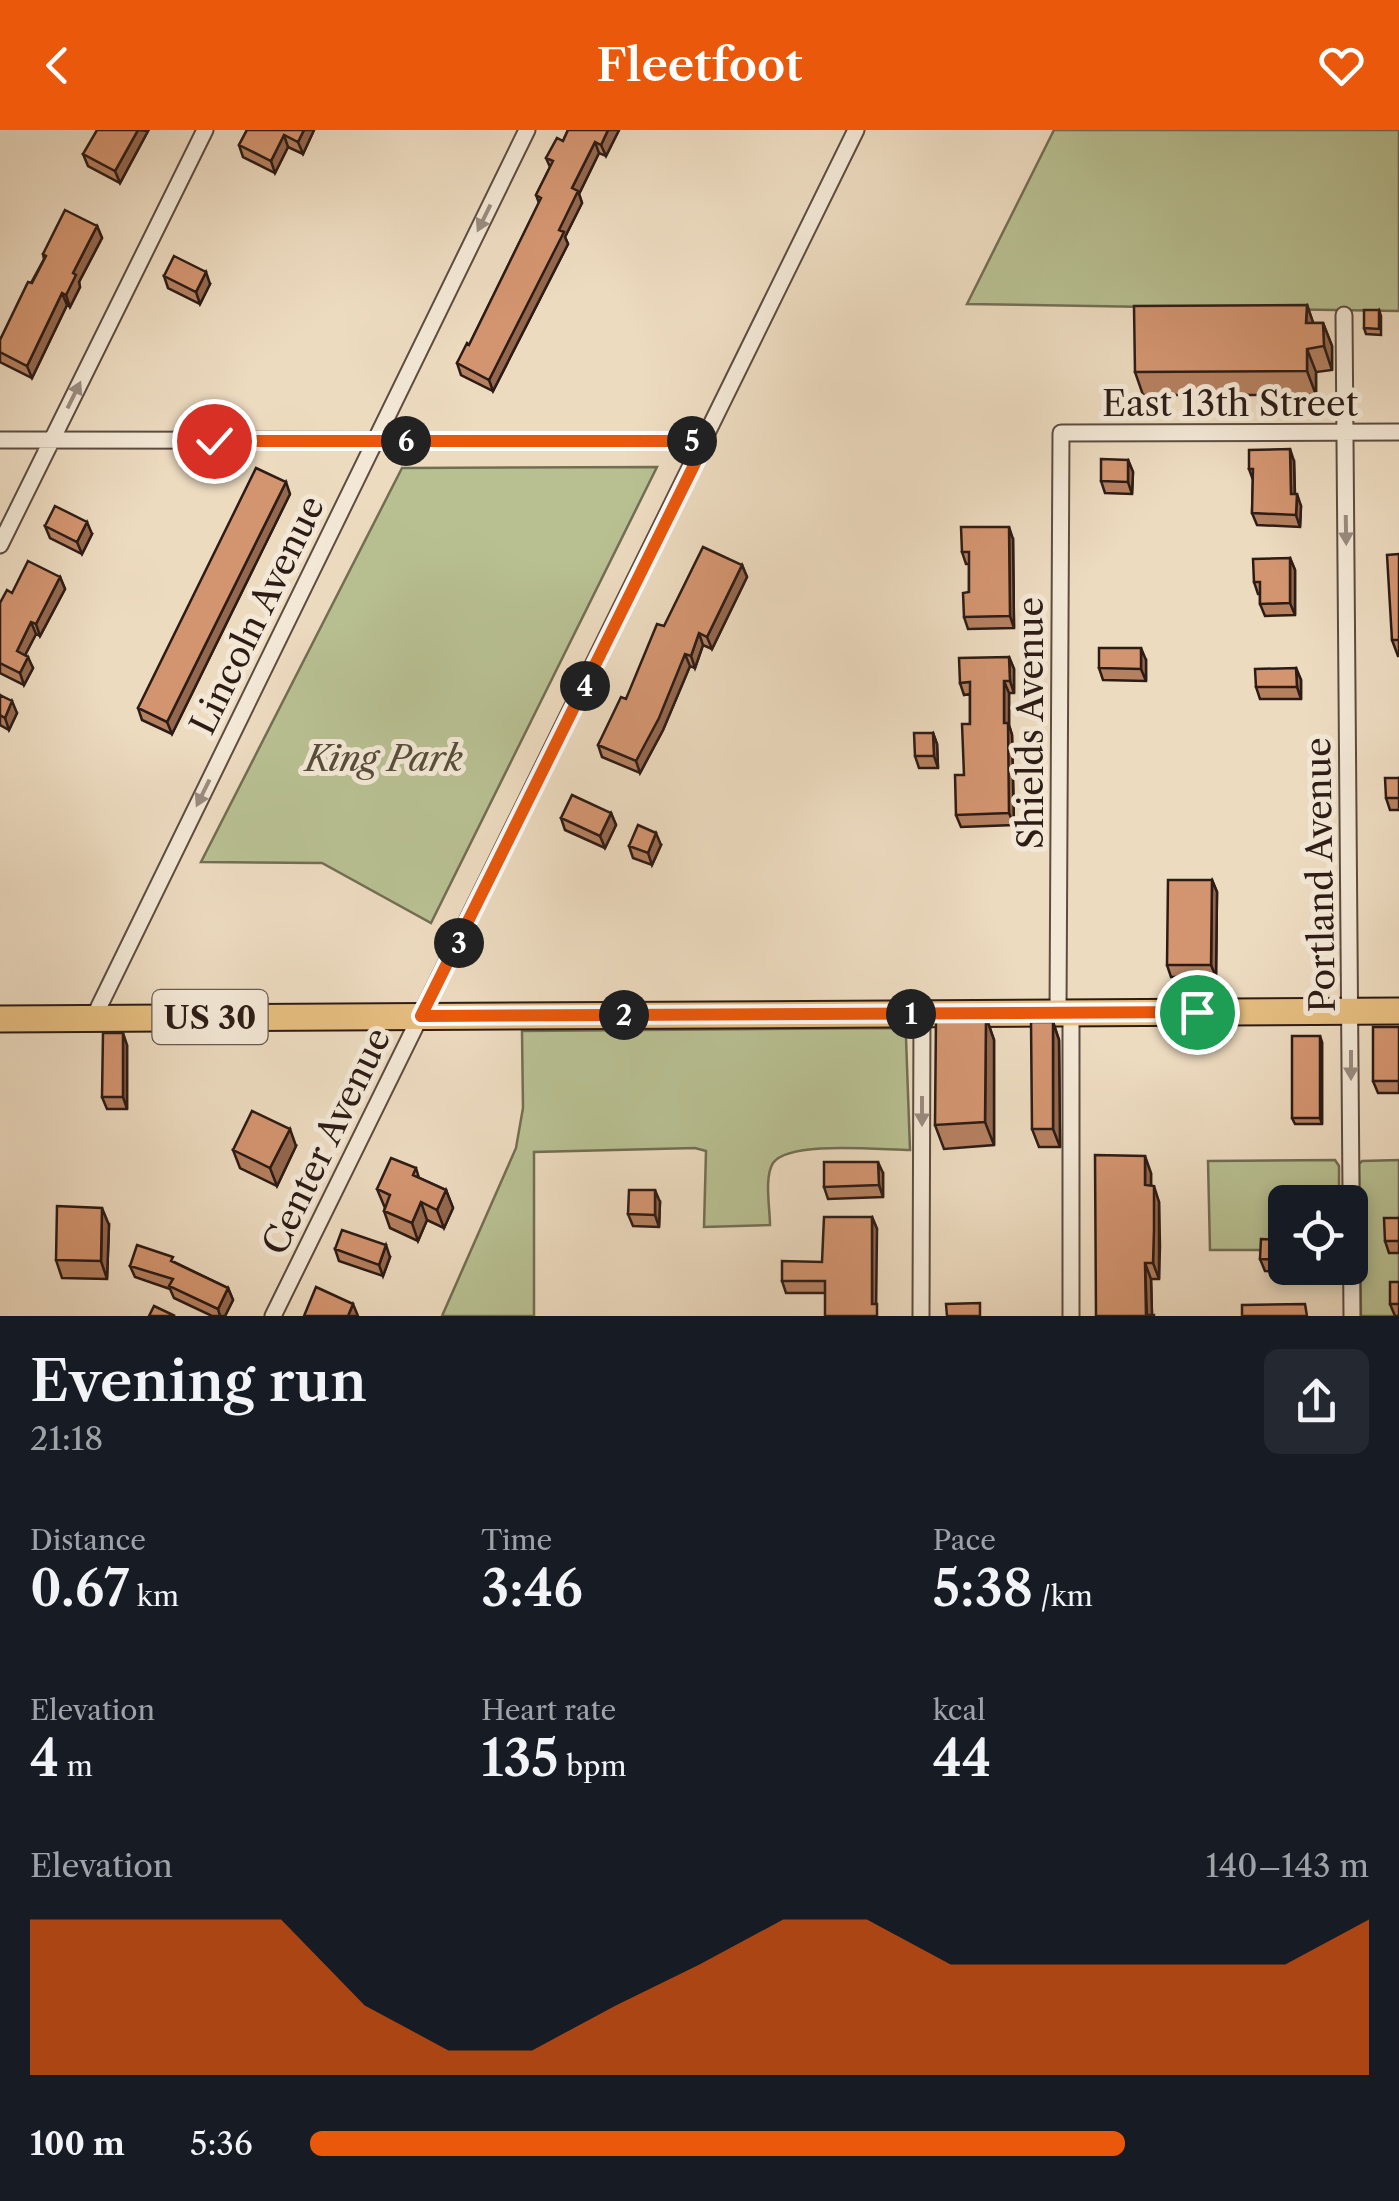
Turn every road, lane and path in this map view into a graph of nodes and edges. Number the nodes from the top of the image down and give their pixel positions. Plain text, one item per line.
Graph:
1 (205, 130) edge
2 (527, 130) edge
3 (856, 130) edge
4 (1344, 315) dead end
5 (1062, 432) joint
6 (1399, 432) edge
7 (1345, 433) junction
8 (0, 440) edge
9 (52, 440) junction
10 (376, 441) junction
11 (706, 441) junction
12 (0, 545) edge
13 (1352, 1012) junction
14 (1399, 1012) edge
15 (1064, 1013) junction
16 (922, 1014) junction
17 (421, 1016) junction
18 (93, 1018) junction
19 (0, 1020) edge
20 (273, 1316) edge
21 (921, 1316) edge
22 (1071, 1316) edge
23 (1352, 1316) edge

9 -> 1 street
2 -> 10 street, Lincoln Avenue
3 - 11 street, Center Avenue
4 - 7 street, Portland Avenue
5 - 7 street, East 13th Street
5 - 15 street, Shields Avenue
6 - 7 street, East 13th Street
7 -> 13 street, Portland Avenue
8 - 9 street
9 - 10 street
9 - 12 street
10 - 11 street
10 -> 18 street, Lincoln Avenue
11 - 17 street, Center Avenue
13 - 14 main road, US 30
13 - 15 main road, US 30
13 -> 23 street, Portland Avenue
15 - 16 main road, US 30
15 - 22 street, Shields Avenue
16 - 17 main road, US 30
16 -> 21 street
17 - 18 main road, US 30
17 - 20 street, Center Avenue
18 - 19 main road, US 30

